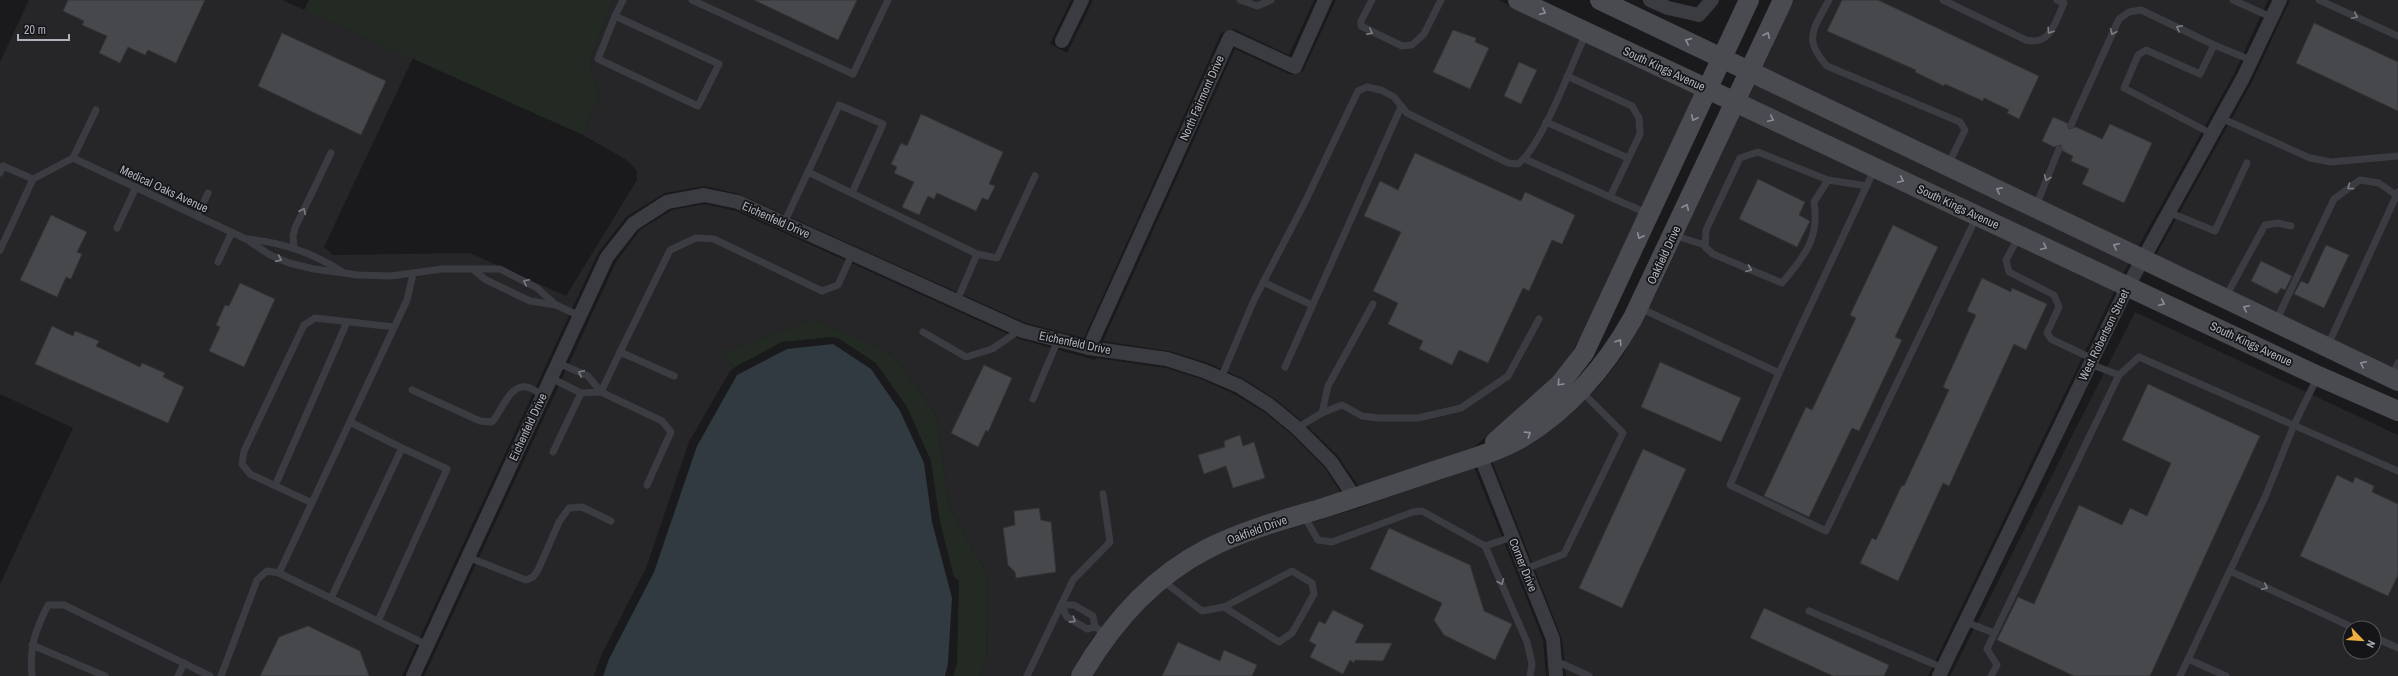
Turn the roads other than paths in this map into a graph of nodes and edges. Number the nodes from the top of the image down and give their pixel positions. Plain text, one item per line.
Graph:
1 (623, 0) edge
2 (692, 0) edge
3 (888, 0) edge
4 (1082, 0) edge
5 (1240, 0) edge
6 (1271, 0) edge
7 (1325, 0) edge
8 (1372, 0) edge
9 (1440, 0) edge
10 (1518, 0) edge
11 (1650, 0) edge
12 (1712, 0) edge
13 (1749, 0) edge
14 (1783, 0) edge
15 (1829, 0) edge
16 (1943, 0) edge
17 (2057, 0) edge
18 (2233, 0) edge
19 (2280, 0) edge
20 (2319, 0) edge
21 (1603, 2) edge
22 (2065, 2) edge
23 (616, 16) junction
24 (2271, 18) junction
25 (1587, 32) junction
26 (2398, 36) edge
27 (1062, 41) dead end
28 (2214, 45) junction
29 (1723, 57) junction
30 (2251, 60) junction
31 (1750, 70) junction
32 (1567, 76) junction
33 (1707, 89) junction
34 (1736, 102) junction
35 (1401, 107) junction
36 (96, 110) dead end
37 (2221, 118) junction
38 (1546, 122) junction
39 (2072, 125) dead end
40 (2212, 134) junction
41 (2059, 149) dead end
42 (331, 153) dead end
43 (2398, 156) edge
44 (74, 158) junction
45 (1628, 158) junction
46 (1525, 159) junction
47 (2247, 163) dead end
48 (1948, 165) junction
49 (1875, 168) junction
50 (808, 172) junction
51 (0, 173) edge
52 (1035, 176) dead end
53 (33, 179) junction
54 (1828, 180) junction
55 (1867, 186) junction
56 (136, 187) junction
57 (208, 193) dead end
58 (852, 193) junction
59 (2397, 194) edge
60 (1610, 197) junction
61 (2035, 207) junction
62 (2168, 212) junction
63 (1650, 214) junction
64 (197, 216) junction
65 (1977, 216) junction
66 (784, 223) junction
67 (2291, 226) dead end
68 (117, 228) dead end
69 (232, 232) junction
70 (1673, 235) junction
71 (2019, 236) junction
72 (246, 239) junction
73 (1705, 245) junction
74 (294, 247) junction
75 (0, 250) edge
76 (852, 254) junction
77 (977, 254) junction
78 (2142, 259) junction
79 (218, 262) dead end
80 (475, 271) junction
81 (343, 272) junction
82 (413, 274) junction
83 (1263, 282) junction
84 (2128, 286) junction
85 (2225, 298) junction
86 (957, 301) junction
87 (1373, 304) dead end
88 (556, 305) junction
89 (1312, 305) junction
90 (1639, 307) junction
91 (580, 316) junction
92 (1539, 319) dead end
93 (347, 322) junction
94 (2276, 323) junction
95 (394, 328) junction
96 (1020, 330) junction
97 (922, 332) dead end
98 (1058, 340) junction
99 (2327, 347) junction
100 (1090, 348) junction
101 (620, 352) junction
102 (2091, 361) junction
103 (558, 362) junction
104 (1285, 366) dead end
105 (1779, 373) junction
106 (2396, 374) edge
107 (2119, 375) junction
108 (674, 376) dead end
109 (2318, 376) junction
110 (551, 378) junction
111 (1221, 378) junction
112 (412, 390) dead end
113 (1580, 391) junction
114 (601, 392) junction
115 (581, 393) junction
116 (543, 395) junction
117 (1033, 399) dead end
118 (2398, 411) edge
119 (1322, 413) junction
120 (350, 422) junction
121 (2294, 425) junction
122 (1297, 428) junction
123 (402, 448) junction
124 (553, 452) dead end
125 (1480, 455) junction
126 (2398, 471) edge
127 (646, 485) dead end
128 (275, 486) junction
129 (1103, 494) dead end
130 (1355, 498) junction
131 (312, 503) junction
132 (1304, 514) junction
133 (611, 520) dead end
134 (1512, 537) junction
135 (1485, 546) junction
136 (468, 556) junction
137 (1525, 570) junction
138 (2230, 571) junction
139 (279, 573) junction
140 (1162, 579) junction
141 (331, 598) junction
142 (1061, 605) junction
143 (1224, 607) junction
144 (1810, 611) dead end
145 (378, 621) junction
146 (1966, 622) junction
147 (2342, 622) edge
148 (1101, 631) junction
149 (1994, 634) junction
150 (2382, 641) edge
151 (427, 645) junction
152 (32, 646) junction
153 (2398, 648) edge
154 (2188, 659) junction
155 (1556, 661) junction
156 (184, 663) junction
157 (1941, 672) edge
158 (32, 676) edge
159 (105, 676) edge
160 (178, 676) edge
161 (210, 676) edge
162 (221, 676) edge
163 (413, 676) edge
164 (1027, 676) edge
165 (1081, 676) edge
166 (1530, 676) edge
167 (1556, 676) edge
168 (1588, 676) edge
169 (1992, 676) edge
170 (2180, 676) edge
171 (2226, 676) edge

1 - 23 lane
2 - 3 lane
4 - 27 street
5 - 6 lane
7 - 100 street, North Fairmont Drive
8 -> 9 lane
10 -> 25 main road, South Kings Avenue
11 - 12 street
13 - 29 main road, Oakfield Drive
31 -> 14 main road, Oakfield Drive
15 - 48 lane
22 -> 16 lane
17 - 22 lane
18 - 24 lane
19 - 24 street, West Robertson Street
20 -> 26 lane
29 -> 21 main road
23 - 23 lane
24 - 30 street, West Robertson Street
25 - 32 lane
25 - 33 main road, South Kings Avenue
28 - 30 lane
28 -> 39 lane
28 - 40 lane
29 - 31 main road
29 - 33 main road, Oakfield Drive
30 - 37 street, West Robertson Street
31 - 34 main road, Oakfield Drive
31 - 48 main road
32 - 38 lane
32 - 45 lane
33 - 34 main road, South Kings Avenue
33 -> 63 main road, Oakfield Drive
34 -> 49 main road, South Kings Avenue
70 -> 34 main road, Oakfield Drive
35 - 46 lane
35 - 83 lane
35 - 89 lane
36 - 44 lane
37 - 40 street, West Robertson Street
37 - 43 lane
38 - 45 lane
38 - 46 lane
40 - 62 street, West Robertson Street
41 -> 61 lane
74 -> 42 lane
44 - 53 lane
44 - 56 lane, Medical Oaks Avenue
45 - 60 lane
46 - 60 lane
47 - 62 lane
61 -> 48 main road
49 - 55 lane
49 -> 65 main road, South Kings Avenue
50 - 58 lane
50 - 58 lane
50 - 66 lane
51 - 53 lane
52 - 77 lane
53 - 75 lane
54 - 55 lane
54 - 73 lane
73 -> 54 lane
55 - 105 lane
56 - 64 lane, Medical Oaks Avenue
56 - 68 lane
57 - 64 lane
58 - 77 lane
59 -> 94 lane
59 - 99 lane
60 - 63 lane
78 -> 61 main road
62 - 78 street, West Robertson Street
63 -> 125 main road, Oakfield Drive
64 - 69 lane, Medical Oaks Avenue
65 - 71 main road, South Kings Avenue
65 - 105 lane
66 - 76 street, Eichenfeld Drive
66 - 91 street, Eichenfeld Drive
67 - 85 lane
69 - 72 lane, Medical Oaks Avenue
69 - 79 lane
70 - 73 lane
70 - 90 main road, Oakfield Drive
71 -> 84 main road, South Kings Avenue
71 - 102 lane
72 - 74 lane, Medical Oaks Avenue
72 -> 81 lane, Medical Oaks Avenue
74 - 81 lane, Medical Oaks Avenue
76 - 86 street, Eichenfeld Drive
76 - 101 lane
77 - 86 lane
78 - 84 street, West Robertson Street
78 - 85 main road
80 - 82 lane, Medical Oaks Avenue
80 - 88 lane, Medical Oaks Avenue
88 -> 80 lane, Medical Oaks Avenue
81 - 82 lane, Medical Oaks Avenue
82 - 95 lane
83 - 89 lane
83 - 111 lane
84 - 102 street, West Robertson Street
84 -> 109 main road, South Kings Avenue
94 -> 85 main road
86 - 96 street, Eichenfeld Drive
87 - 119 lane
88 - 91 lane, Medical Oaks Avenue
89 - 104 lane
90 - 105 lane
113 -> 90 main road, Oakfield Drive
91 - 103 street, Eichenfeld Drive
92 - 119 lane
93 - 95 lane
93 - 128 lane
93 - 128 lane
94 - 99 main road
95 - 120 lane
96 - 97 lane
96 - 98 street, Eichenfeld Drive
98 - 100 street, Eichenfeld Drive
98 - 117 lane
106 -> 99 main road
100 - 111 street, Eichenfeld Drive
101 - 108 lane
101 - 114 lane
102 - 107 lane
102 - 146 street, West Robertson Street
103 - 110 street, Eichenfeld Drive
114 -> 103 lane
107 - 121 lane
107 - 149 lane
109 - 118 main road, South Kings Avenue
109 - 121 lane
110 - 115 lane
110 - 116 street, Eichenfeld Drive
111 - 122 street, Eichenfeld Drive
112 - 116 lane
125 -> 113 main road, Oakfield Drive
113 - 137 lane
114 - 115 lane
114 - 127 lane
115 - 124 lane
116 - 136 street, Eichenfeld Drive
119 - 122 lane
120 - 123 lane
120 - 131 lane
121 - 126 lane
121 - 138 lane
122 - 130 street, Eichenfeld Drive
123 - 141 lane
123 - 145 lane
125 - 130 main road, Oakfield Drive
125 - 134 street, Corner Drive
128 - 131 lane
129 - 142 lane
130 - 132 main road, Oakfield Drive
131 - 139 lane
132 - 135 lane
132 - 140 main road, Oakfield Drive
133 - 136 lane
134 - 135 lane
134 - 137 street, Corner Drive
135 -> 166 lane
136 - 151 street, Eichenfeld Drive
137 - 155 street, Corner Drive
138 -> 147 lane
138 - 154 lane
139 - 141 lane
139 - 162 lane
140 - 143 lane
140 - 148 main road, Oakfield Drive
141 - 145 lane
142 -> 148 lane
142 - 148 lane
142 - 164 lane
143 - 143 lane
144 - 157 lane
145 - 151 lane
146 - 149 lane
146 - 157 street, West Robertson Street
148 - 165 main road, Oakfield Drive
149 - 169 lane
150 - 153 lane
151 - 163 street, Eichenfeld Drive
152 - 156 lane
152 - 158 lane
152 - 159 lane
154 - 170 lane
154 - 171 lane
155 - 167 street, Corner Drive
155 - 168 lane
156 - 160 lane
156 - 161 lane

